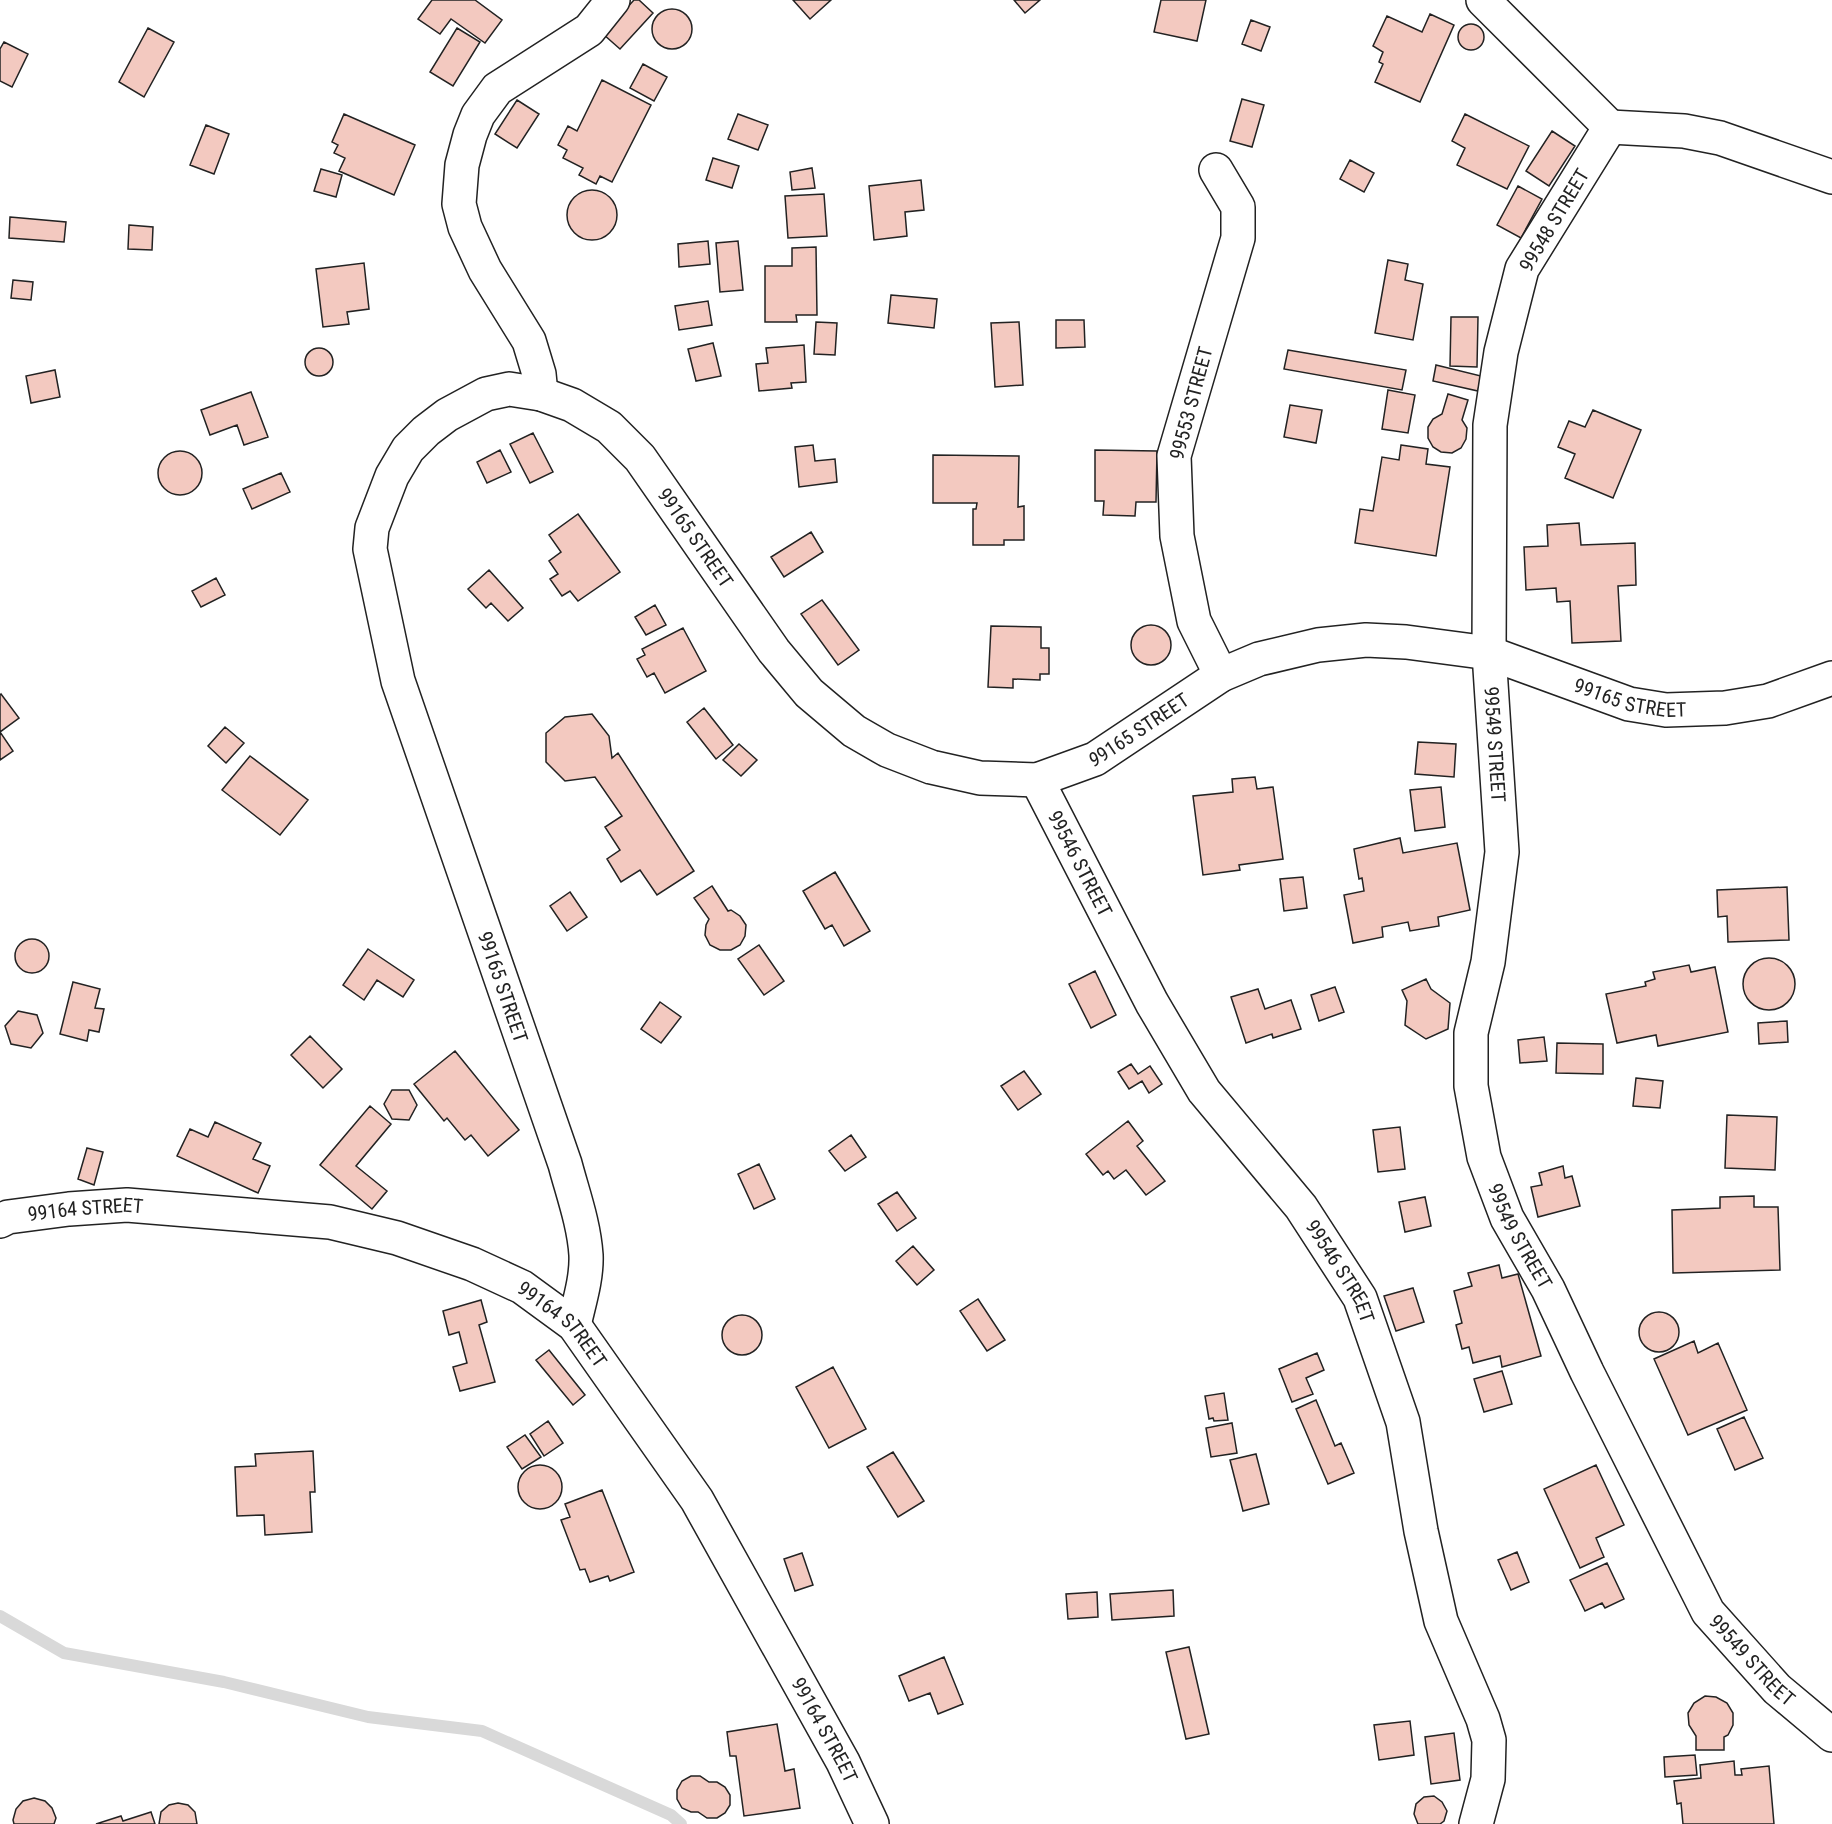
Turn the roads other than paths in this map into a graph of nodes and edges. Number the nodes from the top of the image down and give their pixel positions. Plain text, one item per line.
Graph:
1 (613, 0) edge
2 (1483, 0) edge
3 (1610, 127) junction
4 (1216, 170) dead end
5 (1832, 177) edge
6 (541, 394) junction
7 (1489, 653) junction
8 (1221, 675) junction
9 (1832, 678) edge
10 (1037, 780) junction
11 (3, 1218) edge
12 (574, 1325) junction
13 (1832, 1734) edge
14 (872, 1824) edge
15 (1476, 1824) edge

1 - 6 street
2 - 3 street
3 - 5 street
3 - 7 street, 99548 STREET
4 - 8 street, 99553 STREET
6 - 10 street, 99165 STREET
6 - 12 street, 99165 STREET
7 - 8 street, 99165 STREET
7 - 9 street, 99165 STREET
7 - 13 street, 99549 STREET
8 - 10 street, 99165 STREET
10 - 15 street, 99546 STREET
11 - 12 street, 99164 STREET
12 - 14 street, 99164 STREET

